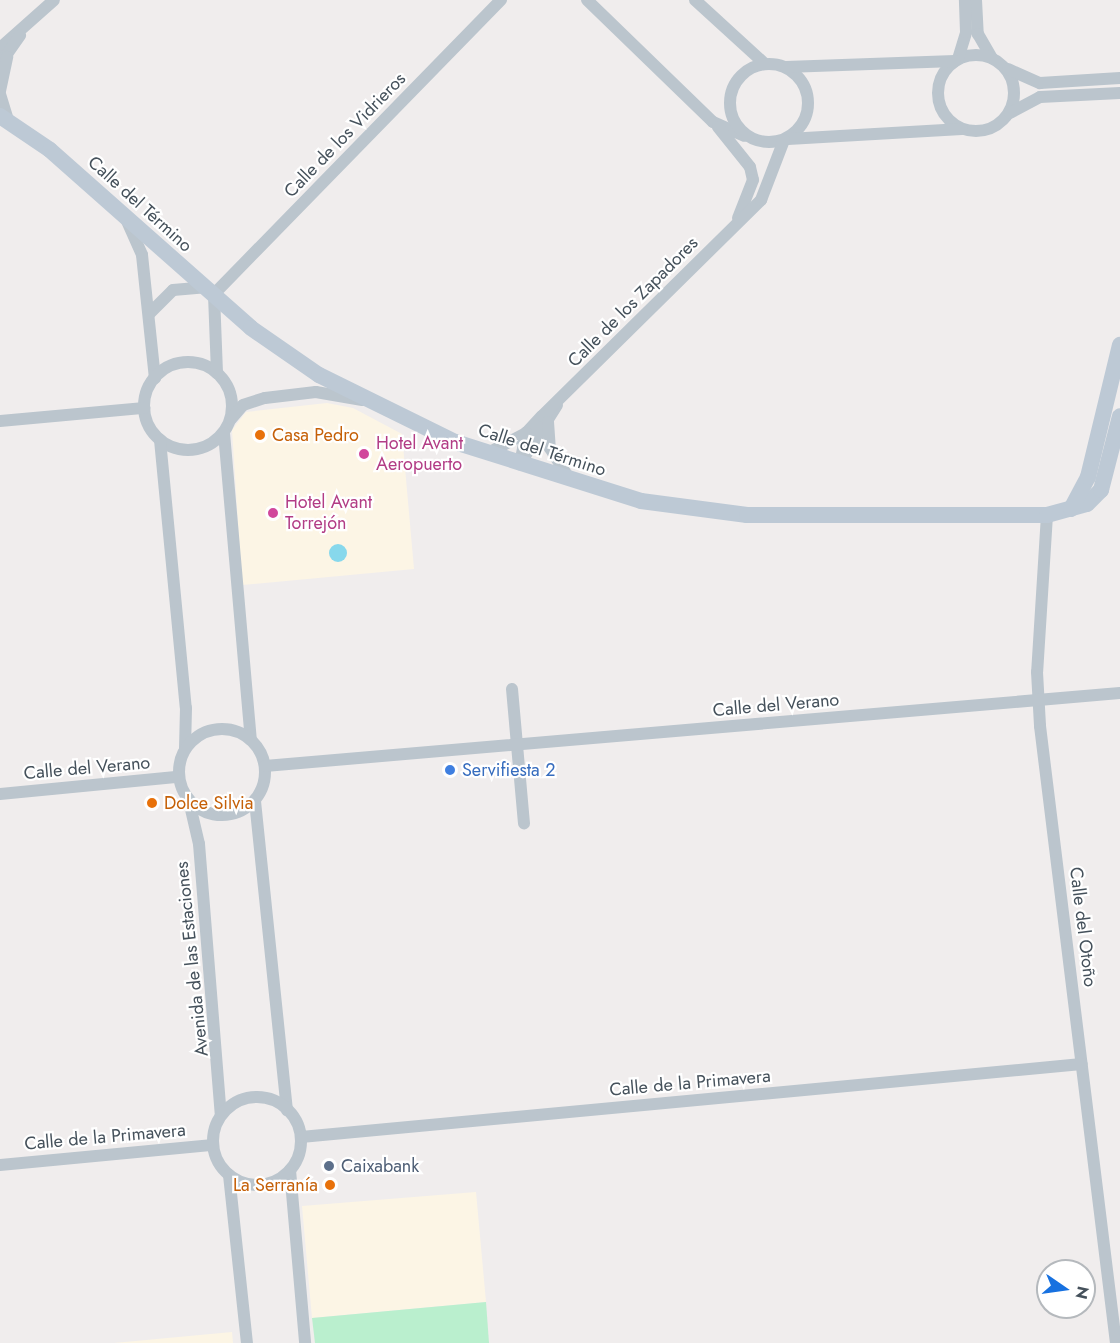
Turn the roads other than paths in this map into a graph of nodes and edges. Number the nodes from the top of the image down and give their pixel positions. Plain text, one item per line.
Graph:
1 (54, 0) edge
2 (501, 0) edge
3 (587, 0) edge
4 (695, 0) edge
5 (965, 0) edge
6 (976, 0) edge
7 (2, 56) edge
8 (992, 58) junction
9 (957, 60) junction
10 (765, 64) junction
11 (785, 67) junction
12 (1005, 68) junction
13 (1120, 78) edge
14 (0, 92) edge
15 (1120, 93) edge
16 (1009, 114) junction
17 (4, 119) edge
18 (713, 122) junction
19 (962, 129) junction
20 (750, 138) junction
21 (785, 140) junction
22 (124, 213) junction
23 (734, 224) junction
24 (210, 291) junction
25 (149, 314) junction
26 (1120, 345) edge
27 (218, 373) junction
28 (155, 378) junction
29 (364, 400) junction
30 (557, 405) junction
31 (144, 408) junction
32 (1120, 416) edge
33 (231, 419) junction
34 (0, 422) edge
35 (548, 422) junction
36 (224, 433) junction
37 (526, 433) junction
38 (160, 440) junction
39 (488, 453) junction
40 (520, 464) junction
41 (572, 482) junction
42 (1071, 509) junction
43 (1047, 515) junction
44 (513, 689) dead end
45 (1120, 693) edge
46 (1038, 700) junction
47 (251, 740) junction
48 (516, 747) junction
49 (185, 748) junction
50 (265, 766) junction
51 (178, 777) junction
52 (0, 794) edge
53 (189, 801) junction
54 (255, 801) junction
55 (524, 823) dead end
56 (1082, 1064) junction
57 (287, 1110) junction
58 (222, 1115) junction
59 (301, 1137) junction
60 (213, 1145) junction
61 (0, 1165) edge
62 (290, 1170) junction
63 (229, 1175) junction
64 (247, 1343) edge
65 (305, 1343) edge
66 (1116, 1343) edge

1 - 7 street
2 - 24 street, Calle de los Vidrieros
3 - 18 street
4 - 10 street
5 - 9 street
6 - 8 street
7 - 14 street
8 - 9 street
8 - 12 street
9 - 11 street
9 - 19 street
10 - 11 street
10 - 20 street
11 - 21 street
12 - 13 street
12 - 16 street
14 - 17 street
15 - 16 street
16 - 19 street
17 - 22 street, Calle del Término
18 - 20 street
18 - 23 street, Calle de los Zapadores
19 - 21 street
20 - 21 street
21 - 23 street, Calle de los Zapadores
22 - 24 street, Calle del Término
22 - 25 street
23 - 30 street, Calle de los Zapadores
24 - 25 street
24 - 27 street
24 - 29 street, Calle del Término
25 - 28 street
26 - 42 street
27 - 28 street
27 - 33 street
28 - 31 street
29 - 33 street
29 - 39 street, Calle del Término
30 - 35 street, Calle de los Zapadores
30 - 37 street, Calle de los Zapadores
31 - 34 street
31 - 38 street
32 - 42 street, Calle del Término
33 - 36 street
35 - 40 street, Calle de los Zapadores
35 - 41 street
36 - 38 street
36 - 47 street
37 - 39 street, Calle de los Zapadores
37 - 40 street
38 - 49 street
39 - 40 street, Calle del Término
40 - 41 street, Calle del Término
41 - 43 street, Calle del Término
42 - 43 street, Calle del Término
43 - 46 street, Calle del Otoño
44 - 48 street
45 - 46 street, Calle del Verano
46 - 48 street, Calle del Verano
46 - 56 street, Calle del Otoño
47 - 49 street
47 - 50 street
48 - 50 street, Calle del Verano
48 - 55 street
49 - 51 street
50 - 54 street
51 - 52 street, Calle del Verano
51 - 53 street
53 - 54 street
53 - 58 street, Avenida de las Estaciones
54 - 57 street
56 - 59 street, Calle de la Primavera
56 - 66 street, Calle del Otoño
57 - 58 street
57 - 59 street
58 - 60 street
59 - 62 street
60 - 61 street, Calle de la Primavera
60 - 63 street
62 - 63 street
62 - 65 street
63 - 64 street

